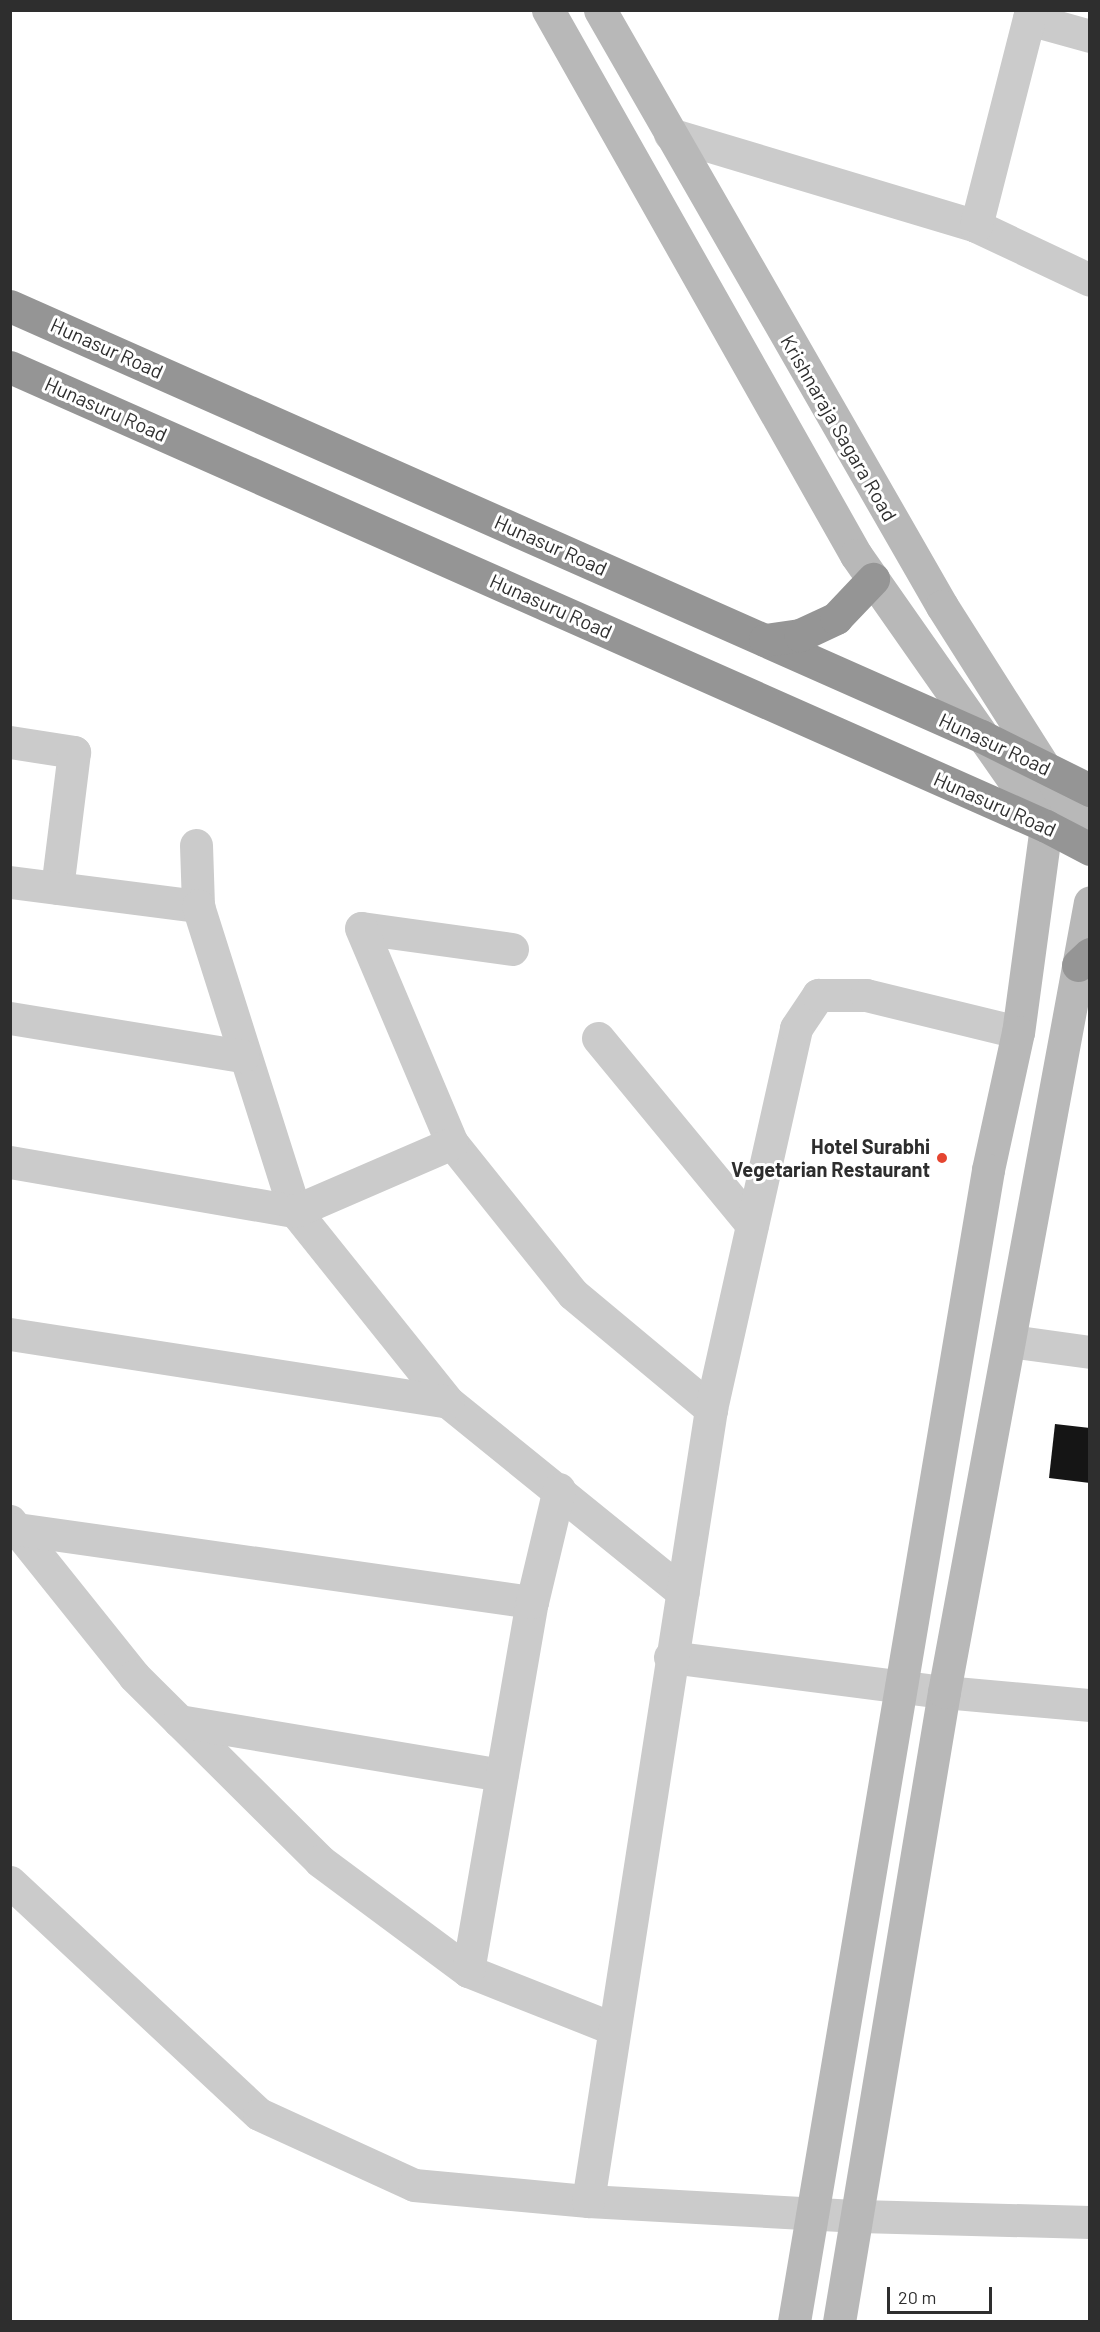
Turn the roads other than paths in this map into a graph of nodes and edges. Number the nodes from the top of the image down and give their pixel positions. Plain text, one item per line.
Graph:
1 (548, 10) edge
2 (600, 10) edge
3 (1030, 14) edge
4 (1089, 36) edge
5 (670, 134) junction
6 (976, 226) junction
7 (1089, 280) edge
8 (10, 306) edge
9 (10, 367) edge
10 (873, 579) junction
11 (765, 640) junction
12 (981, 736) junction
13 (10, 742) edge
14 (1046, 767) junction
15 (1089, 790) edge
16 (1046, 826) junction
17 (1089, 838) edge
18 (196, 845) dead end
19 (1089, 849) edge
20 (10, 882) edge
21 (57, 888) junction
22 (1089, 902) edge
23 (198, 906) junction
24 (512, 949) dead end
25 (1084, 960) edge
26 (10, 1018) edge
27 (1018, 1032) junction
28 (598, 1038) dead end
29 (243, 1056) junction
30 (452, 1143) junction
31 (10, 1162) edge
32 (295, 1211) junction
33 (752, 1225) junction
34 (10, 1335) edge
35 (1010, 1341) junction
36 (1089, 1352) edge
37 (448, 1402) junction
38 (711, 1409) junction
39 (559, 1489) junction
40 (14, 1525) edge
41 (683, 1592) junction
42 (532, 1602) junction
43 (670, 1657) junction
44 (904, 1685) junction
45 (944, 1692) junction
46 (1089, 1705) edge
47 (179, 1721) junction
48 (502, 1775) junction
49 (10, 1882) edge
50 (468, 1971) junction
51 (612, 2028) junction
52 (588, 2201) junction
53 (813, 2214) junction
54 (859, 2216) junction
55 (1089, 2222) edge
56 (794, 2322) edge
57 (839, 2322) edge

1 - 10 street
2 - 5 street, Krishnaraja Sagara Road
3 - 4 street
3 - 6 street
5 - 6 street
5 - 14 street, Krishnaraja Sagara Road
6 - 7 street
8 - 11 highway, Hunasur Road
9 - 16 highway, Hunasuru Road
10 - 11 highway
10 - 12 street
11 - 12 highway, Hunasur Road
12 - 14 highway, Hunasur Road
12 - 16 street
13 - 21 street
14 - 15 highway, Hunasur Road
14 - 17 street, Krishnaraja Sagara Road
16 - 19 highway, Hunasuru Road
16 - 27 street
18 - 23 street
20 - 21 street
21 - 23 street
22 - 25 street
23 - 29 street
24 - 30 street
25 - 35 street
26 - 29 street
27 - 33 street
27 - 44 street
28 - 33 street
29 - 32 street
30 - 32 street
30 - 38 street
31 - 32 street
32 - 37 street
33 - 38 street
34 - 37 street
35 - 36 street
35 - 45 street
37 - 39 street
38 - 41 street
39 - 41 street
39 - 42 street
40 - 42 street
40 - 47 street
41 - 43 street
42 - 48 street
43 - 44 street
43 - 51 street
44 - 45 street
44 - 53 street
45 - 46 street
45 - 54 street
47 - 48 street
47 - 50 street
48 - 50 street
49 - 52 street
50 - 51 street
51 - 52 street
52 - 53 street
53 - 54 street
53 - 56 street
54 - 55 street
54 - 57 street

